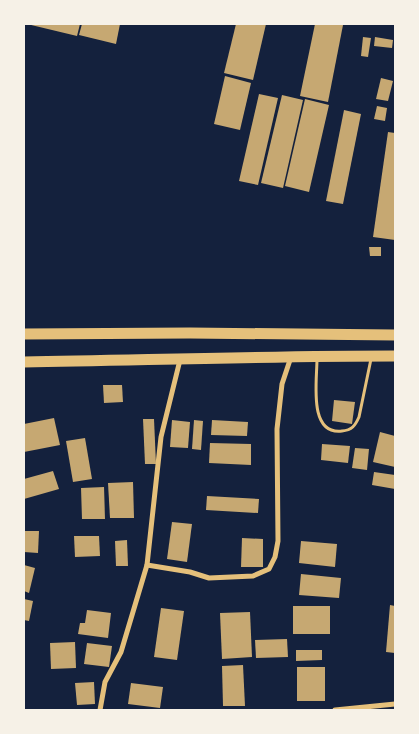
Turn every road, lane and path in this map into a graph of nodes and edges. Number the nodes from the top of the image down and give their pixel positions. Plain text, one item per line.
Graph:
1 (24, 334) edge
2 (395, 335) edge
3 (291, 356) junction
4 (317, 356) junction
5 (371, 356) junction
6 (395, 356) edge
7 (180, 360) junction
8 (24, 362) edge
9 (147, 565) junction
10 (395, 704) edge
11 (100, 710) edge
12 (336, 710) edge

1 - 2 highway
3 - 4 highway
3 - 7 highway
3 - 9 street
4 - 5 highway
4 - 5 lane
5 - 6 highway
7 - 8 highway
7 - 9 street
9 - 11 street
10 - 12 street

